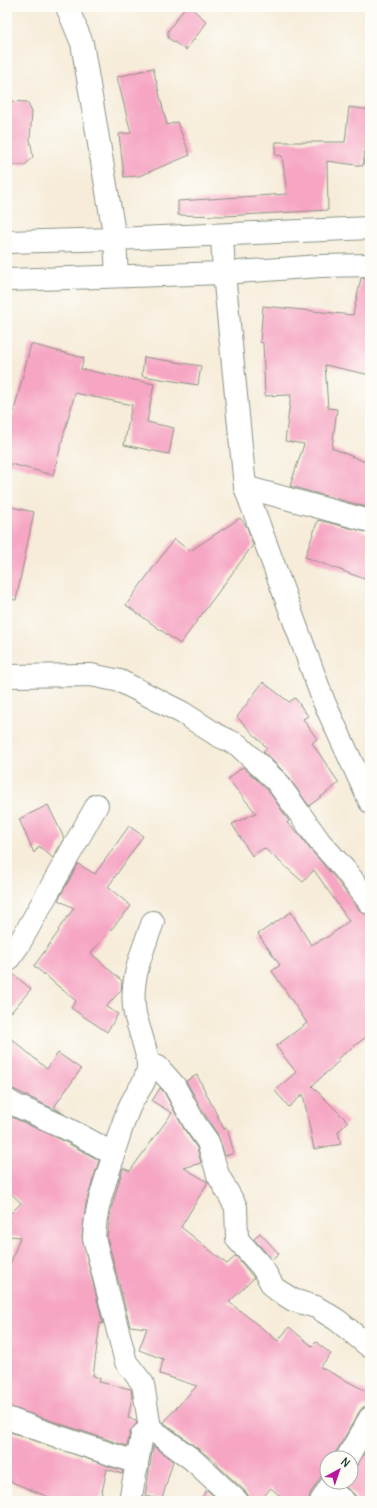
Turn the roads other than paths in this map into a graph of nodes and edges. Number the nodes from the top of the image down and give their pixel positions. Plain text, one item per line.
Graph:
1 (67, 7) edge
2 (370, 228) edge
3 (222, 235) junction
4 (115, 239) junction
5 (7, 242) edge
6 (370, 265) edge
7 (224, 273) junction
8 (117, 276) junction
9 (7, 280) edge
10 (245, 486) junction
11 (370, 521) edge
12 (7, 676) edge
13 (370, 802) edge
14 (97, 805) dead end
15 (370, 903) edge
16 (153, 922) dead end
17 (7, 961) edge
18 (149, 1064) junction
19 (7, 1100) edge
20 (114, 1155) junction
21 (370, 1347) edge
22 (7, 1418) edge
23 (370, 1418) edge
24 (150, 1428) junction
25 (352, 1450) edge
26 (137, 1467) junction
27 (130, 1501) edge
28 (237, 1501) edge

1 - 4 street
2 - 3 street
3 - 4 street
3 - 7 street
4 - 5 street
4 - 8 street
6 - 7 street
7 - 8 street
7 - 10 street
8 - 9 street
10 - 11 street
10 - 13 street
12 - 15 street
14 - 17 street
16 - 18 street
18 - 20 street
18 - 21 street
19 - 20 street
20 - 24 street
22 - 26 street
23 - 25 street
24 - 26 street
24 - 28 street
26 - 27 street

